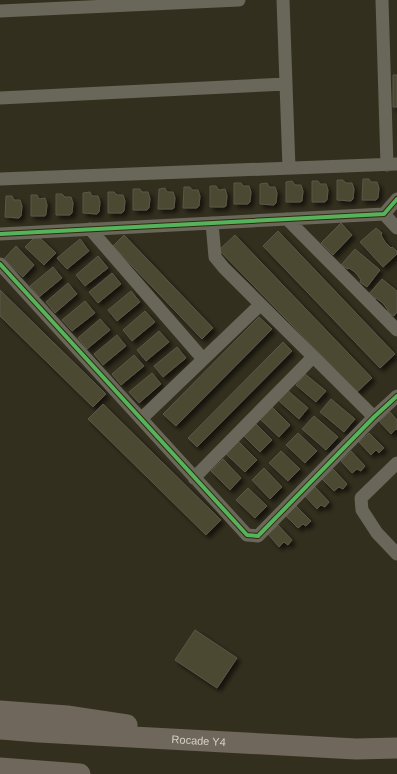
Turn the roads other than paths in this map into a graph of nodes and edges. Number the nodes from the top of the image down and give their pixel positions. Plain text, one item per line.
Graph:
1 (239, 0) edge
2 (283, 0) edge
3 (382, 0) edge
4 (0, 11) edge
5 (286, 84) junction
6 (0, 98) edge
7 (392, 164) edge
8 (289, 168) junction
9 (0, 179) edge
10 (397, 199) edge
11 (384, 214) junction
12 (287, 219) junction
13 (212, 223) junction
14 (397, 228) edge
15 (90, 229) junction
16 (0, 234) edge
17 (0, 264) edge
18 (260, 304) junction
19 (397, 330) edge
20 (313, 357) junction
21 (203, 359) junction
22 (397, 396) edge
23 (374, 417) junction
24 (141, 419) junction
25 (397, 463) edge
26 (194, 478) junction
27 (397, 554) edge
28 (0, 711) edge
29 (0, 729) edge
30 (279, 745) junction
31 (397, 748) edge
32 (0, 768) edge
33 (80, 774) edge

1 - 4 street
2 - 5 street
3 - 7 street
5 - 6 street
5 - 8 street
7 - 8 street
8 - 9 street
10 - 11 street
11 - 12 street
11 - 14 street
12 - 13 street
12 - 19 street
13 - 15 street
13 - 18 street
15 - 16 street
15 - 21 street
17 - 24 street
18 - 20 street
18 - 21 street
20 - 23 street
20 - 26 street
21 - 24 street
22 - 23 street
23 - 26 street
24 - 26 street
25 - 27 street
28 - 30 highway
29 - 30 highway, Rocade Y4
30 - 31 highway, Rocade Y4
32 - 33 highway

